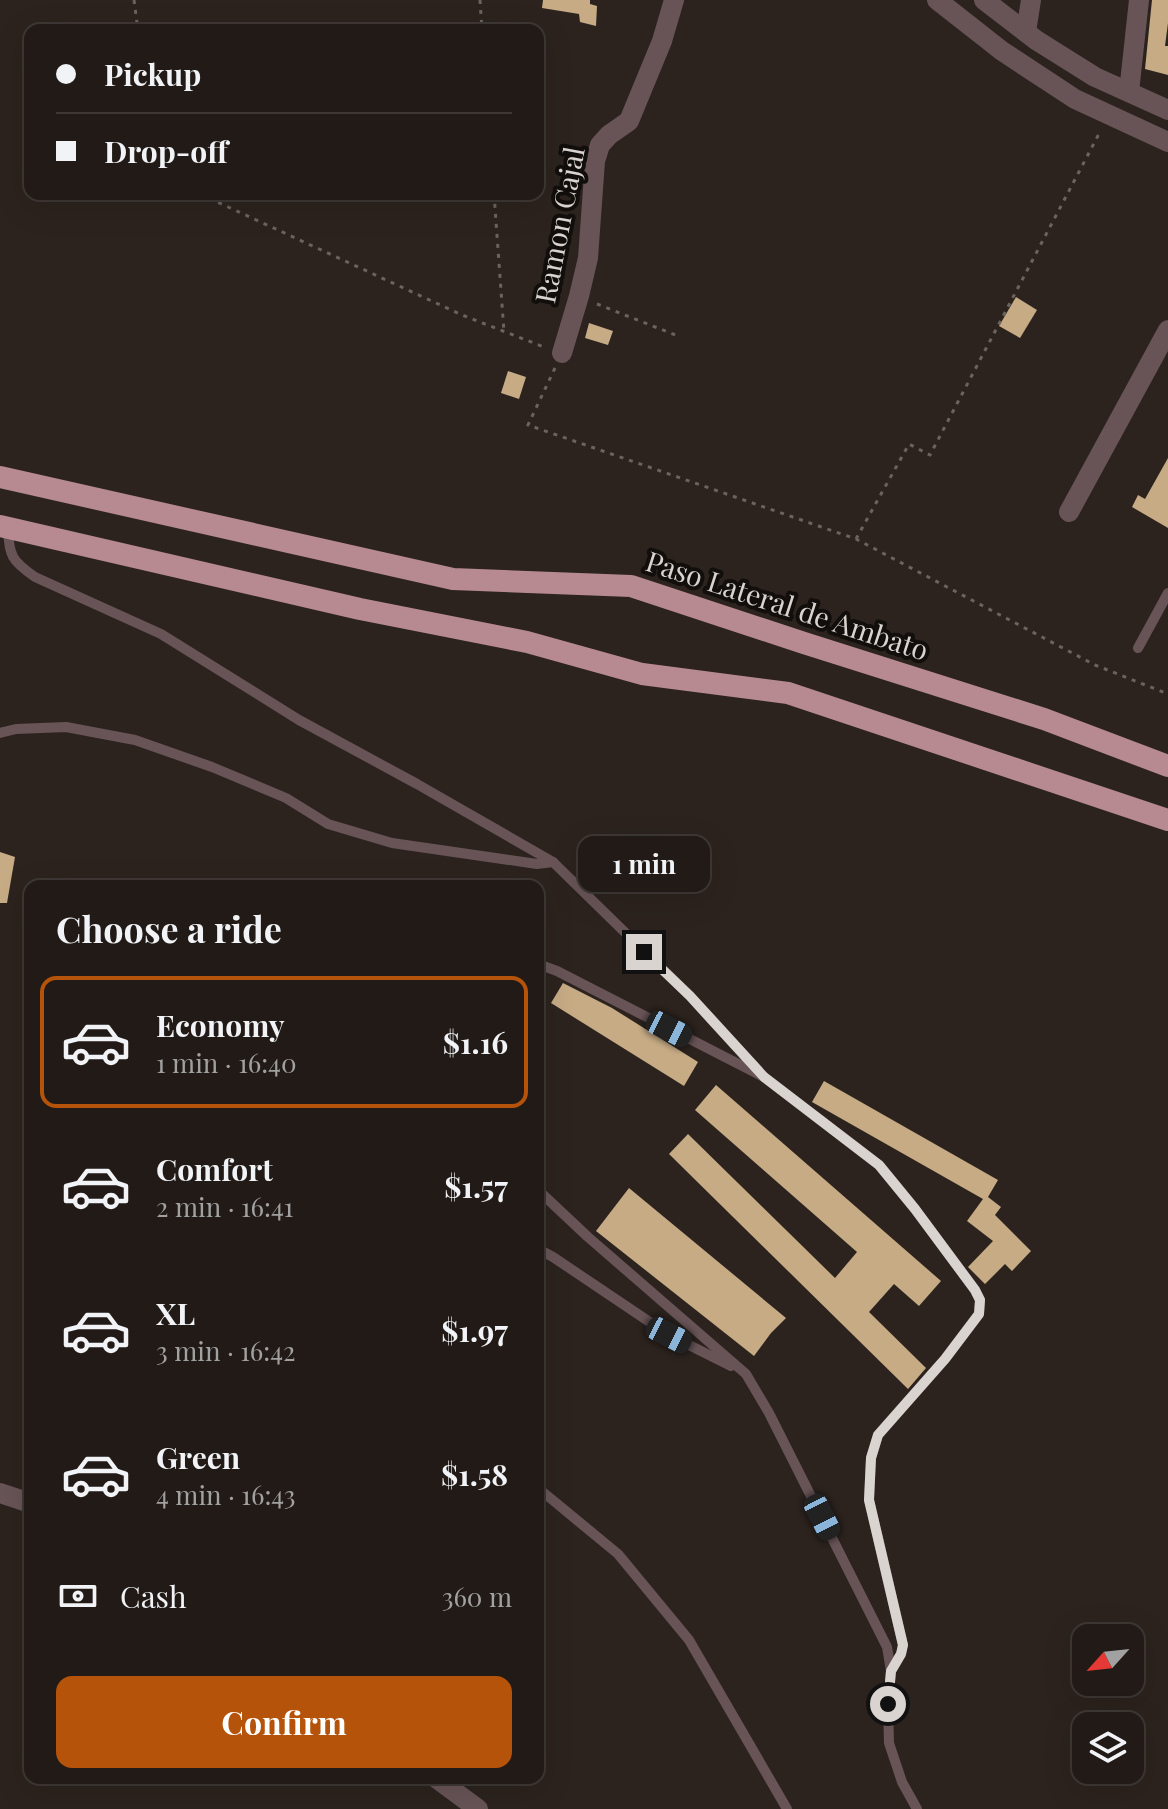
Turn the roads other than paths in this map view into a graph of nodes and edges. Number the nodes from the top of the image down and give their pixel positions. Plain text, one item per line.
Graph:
1 (674, 0) edge
2 (937, 0) edge
3 (984, 0) edge
4 (1031, 0) edge
5 (1139, 0) edge
6 (1026, 32) junction
7 (1129, 92) junction
8 (1168, 110) edge
9 (1168, 142) edge
10 (1168, 330) edge
11 (562, 353) road end
12 (0, 477) edge
13 (1069, 512) dead end
14 (4, 528) edge
15 (1168, 593) edge
16 (1138, 648) dead end
17 (0, 733) edge
18 (1168, 766) edge
19 (1168, 820) edge
20 (553, 862) junction
21 (544, 966) edge
22 (764, 1077) junction
23 (544, 1196) edge
24 (544, 1252) edge
25 (746, 1374) junction
26 (0, 1493) edge
27 (544, 1493) edge
28 (24, 1501) edge
29 (891, 1671) junction
30 (444, 1784) edge
31 (478, 1809) edge
32 (787, 1809) edge
33 (917, 1809) edge

1 - 11 street, Ramon Cajal
2 - 9 street
3 - 6 street
4 - 6 street
5 - 7 street
6 - 7 street
7 - 8 street
10 - 13 street
12 - 18 highway, Paso Lateral de Ambato
14 - 19 highway
14 - 20 lane
15 - 16 lane
17 - 20 lane
20 - 22 lane
21 - 22 lane
22 - 29 lane
23 - 25 lane
24 - 25 lane
25 - 29 lane
26 - 28 street
27 - 32 lane
29 - 33 lane
30 - 31 street

